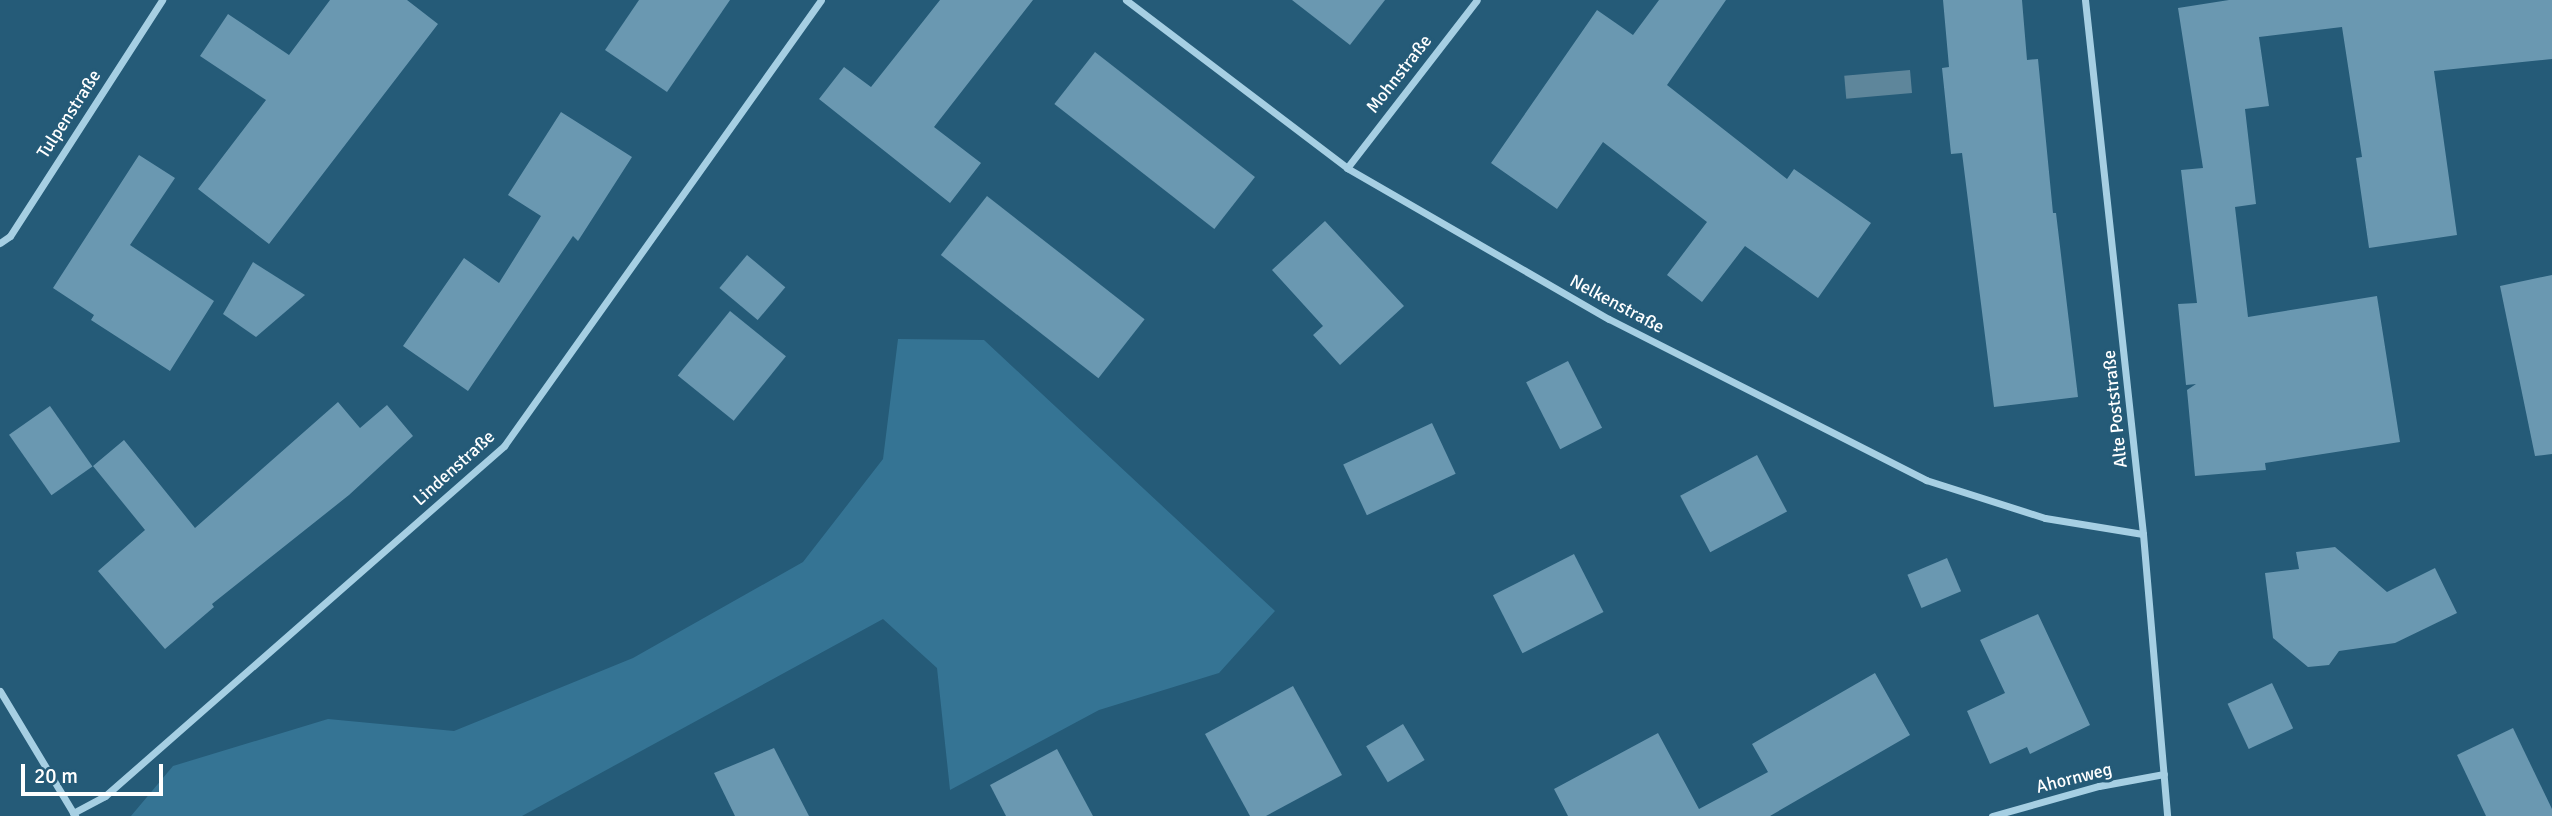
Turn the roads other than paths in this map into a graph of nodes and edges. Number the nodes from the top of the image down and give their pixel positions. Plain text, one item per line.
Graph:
1 (162, 0) edge
2 (821, 0) edge
3 (1126, 0) edge
4 (1477, 0) edge
5 (2085, 0) edge
6 (1347, 168) junction
7 (0, 243) edge
8 (2143, 534) junction
9 (0, 691) edge
10 (2164, 774) junction
11 (74, 814) edge
12 (1992, 816) edge
13 (2167, 816) edge

1 - 7 street, Tulpenstraße
2 - 11 street, Lindenstraße
3 - 6 street, Nelkenstraße
4 - 6 street, Mohnstraße
5 - 8 street, Alte Poststraße
6 - 8 street, Nelkenstraße
8 - 10 street, Alte Poststraße
9 - 11 street
10 - 12 street, Ahornweg
10 - 13 street, Alte Poststraße

